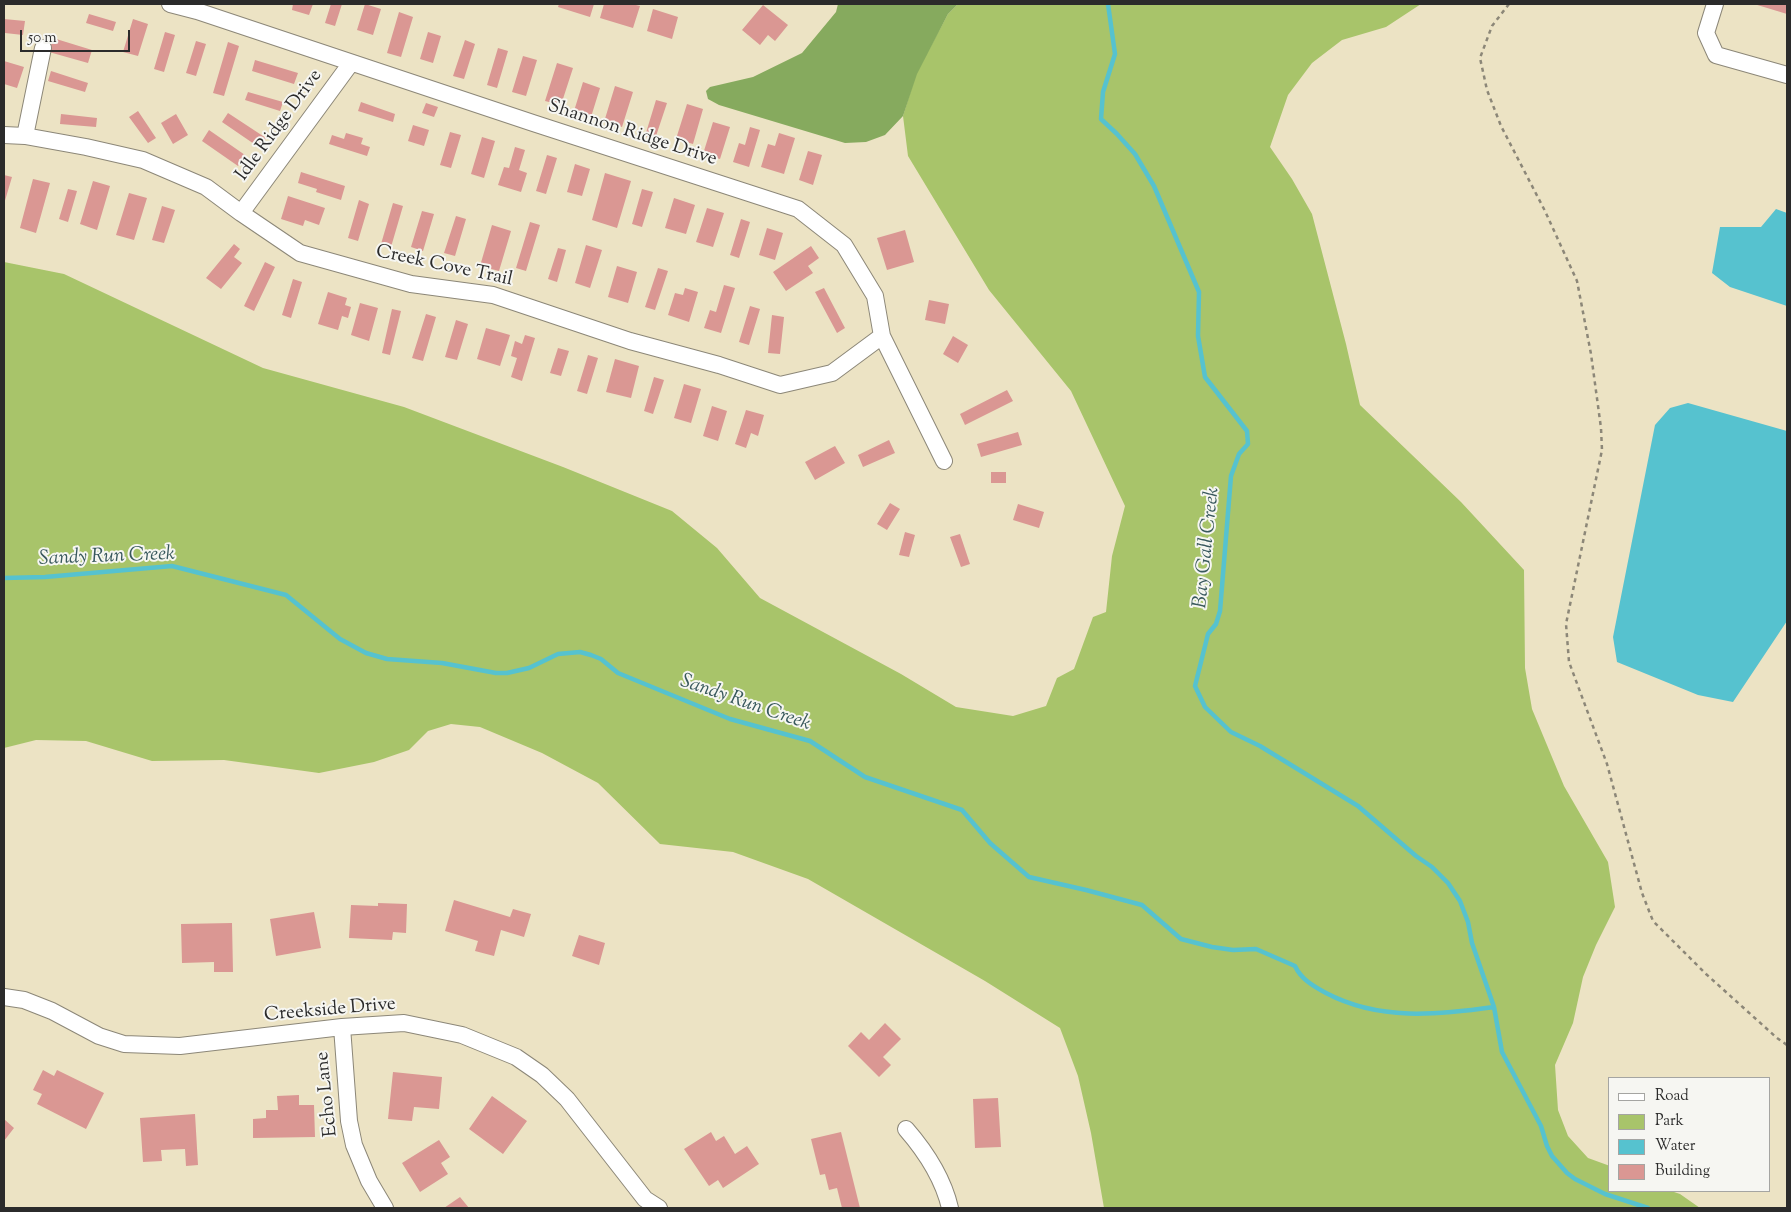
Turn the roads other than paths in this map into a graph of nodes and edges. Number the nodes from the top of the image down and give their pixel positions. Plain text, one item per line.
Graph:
1 (170, 4) edge
2 (1715, 4) edge
3 (43, 48) dead end
4 (351, 63) junction
5 (1787, 75) edge
6 (4, 135) edge
7 (25, 136) junction
8 (241, 213) junction
9 (882, 336) junction
10 (944, 461) dead end
11 (4, 997) edge
12 (342, 1027) junction
13 (906, 1128) dead end
14 (385, 1208) edge
15 (659, 1208) edge
16 (950, 1208) edge

1 - 4 street, Shannon Ridge Drive
2 - 5 street
3 - 7 street
4 - 8 street, Idle Ridge Drive
4 - 9 street, Shannon Ridge Drive
6 - 7 street, Creek Cove Trail
7 - 8 street, Creek Cove Trail
8 - 9 street, Creek Cove Trail
9 - 10 street, Shannon Ridge Drive
11 - 12 street, Creekside Drive
12 - 14 street, Echo Lane
12 - 15 street, Creekside Drive
13 - 16 street

